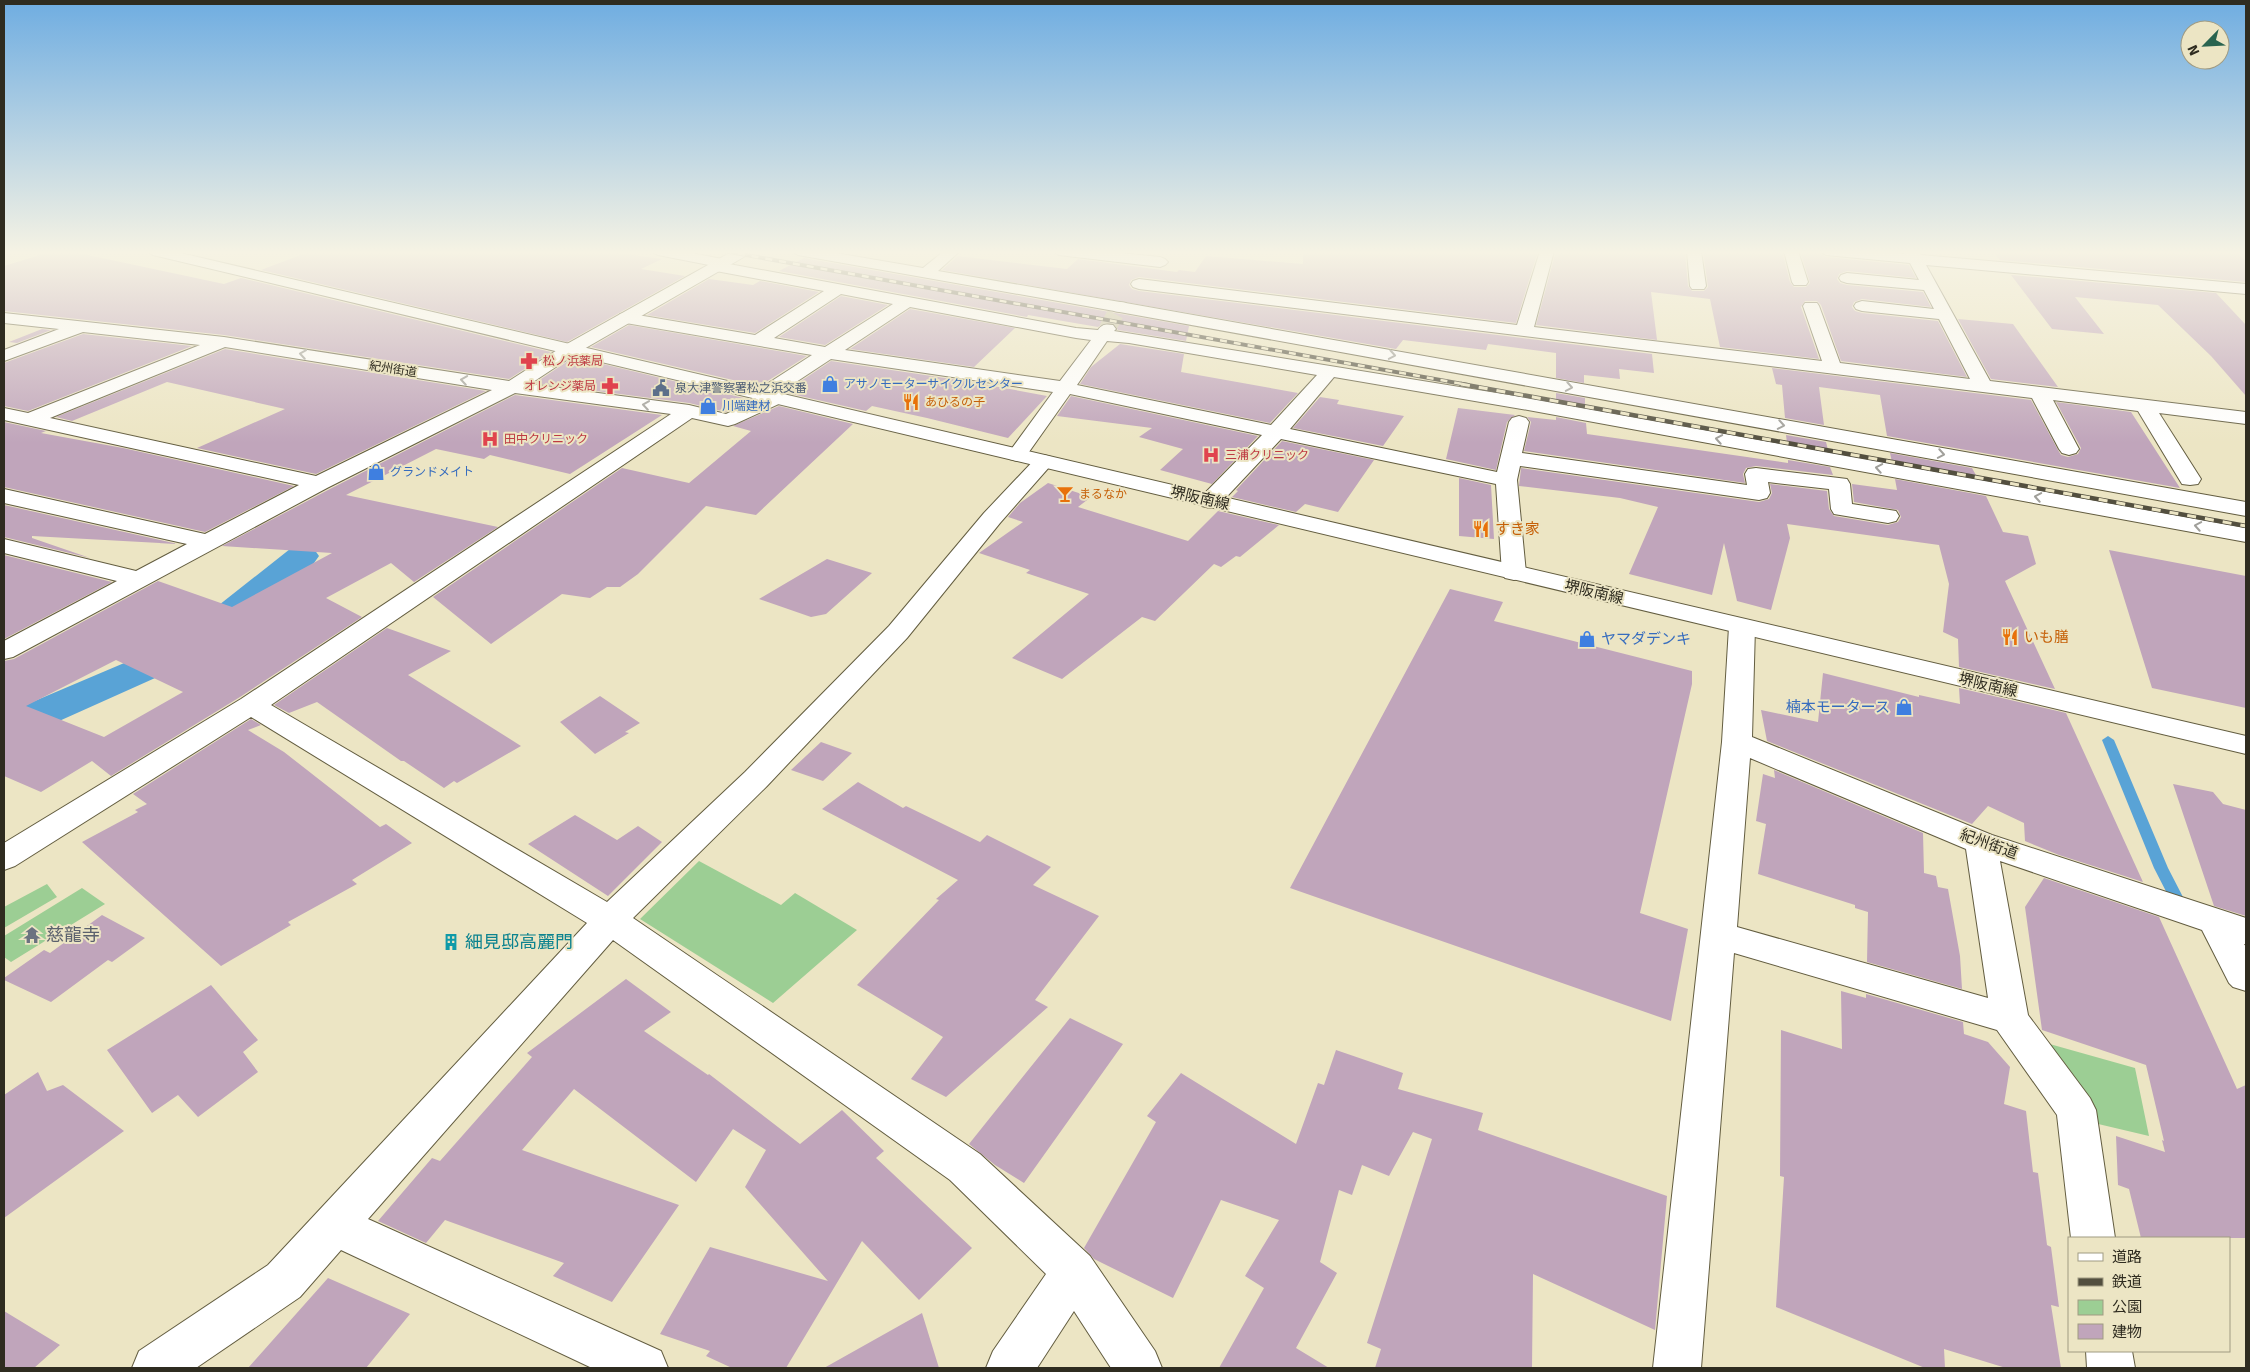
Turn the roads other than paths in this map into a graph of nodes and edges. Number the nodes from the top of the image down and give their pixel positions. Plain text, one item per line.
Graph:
1 (426, 315) edge
2 (631, 315) edge
3 (798, 315) edge
4 (887, 315) edge
5 (978, 315) edge
6 (1148, 315) edge
7 (1393, 315) edge
8 (1529, 315) edge
9 (1815, 315) edge
10 (1946, 315) edge
11 (4, 318) edge
12 (626, 318) junction
13 (81, 326) junction
14 (1524, 331) junction
15 (1105, 332) junction
16 (758, 341) junction
17 (224, 342) junction
18 (571, 349) junction
19 (829, 353) junction
20 (4, 356) edge
21 (1832, 368) junction
22 (1330, 371) junction
23 (1519, 378) junction
24 (1539, 382) junction
25 (512, 387) junction
26 (1984, 387) junction
27 (1066, 388) junction
28 (2040, 394) junction
29 (776, 398) junction
30 (2146, 406) junction
31 (1519, 409) junction
32 (689, 411) junction
33 (4, 414) edge
34 (2246, 418) edge
35 (32, 419) junction
36 (4, 431) edge
37 (1276, 432) junction
38 (2069, 449) dead end
39 (1031, 458) junction
40 (1510, 458) junction
41 (2190, 479) dead end
42 (1506, 480) junction
43 (320, 483) junction
44 (4, 496) edge
45 (1210, 501) junction
46 (2246, 509) edge
47 (1888, 516) dead end
48 (2246, 535) edge
49 (208, 542) junction
50 (4, 546) edge
51 (1514, 573) junction
52 (138, 579) junction
53 (1742, 627) junction
54 (4, 651) edge
55 (251, 704) junction
56 (1737, 742) junction
57 (2246, 746) edge
58 (1981, 843) junction
59 (4, 858) edge
60 (610, 920) junction
61 (2231, 926) edge
62 (1719, 936) junction
63 (2245, 978) edge
64 (2010, 1019) junction
65 (334, 1225) junction
66 (2093, 1237) edge
67 (1074, 1271) junction
68 (2108, 1352) edge
69 (156, 1368) edge
70 (644, 1368) edge
71 (1010, 1368) edge
72 (1138, 1368) edge
73 (1677, 1368) edge
74 (2111, 1368) edge

1 - 18 street, 堺阪南線
2 - 12 street
3 - 16 street
4 - 19 street
5 - 15 street
6 -> 23 street
7 - 14 street
8 - 14 street
9 - 21 street
10 - 26 street
11 - 13 street, 紀州街道
12 - 16 street
12 - 18 street
13 - 17 street, 紀州街道
13 - 20 street
14 - 21 street
15 - 22 street
15 - 27 street
16 - 19 street
25 -> 17 street, 紀州街道
17 - 35 street
18 - 25 street
18 - 29 street, 堺阪南線
19 - 27 street
19 - 29 street
21 - 26 street
22 - 31 street
22 - 37 street
23 - 24 street
23 - 31 street
24 - 31 street
24 -> 46 street
32 -> 25 street, 紀州街道
25 - 43 street
26 - 28 street
27 - 37 street
27 - 39 street
28 - 30 street
28 - 38 street
29 - 32 street, 紀州街道
29 - 39 street, 堺阪南線
30 - 34 street
30 - 41 street
31 - 40 street
48 -> 31 street
32 - 55 street
33 - 35 street
35 - 36 street
35 - 43 street
37 - 42 street
37 - 45 street
39 - 45 street, 堺阪南線
39 - 60 street
40 - 42 street
40 - 47 street
42 - 51 street
43 - 49 street
44 - 49 street
45 - 51 street, 堺阪南線
49 - 52 street
50 - 52 street
51 - 53 street, 堺阪南線
52 - 54 street
53 - 56 street
53 - 57 street, 堺阪南線
55 - 59 street
55 - 60 street
56 - 58 street, 紀州街道
56 - 62 street
58 - 61 street, 紀州街道
58 - 64 street
60 - 65 street
60 - 67 street
61 - 63 street
62 - 64 street
62 - 73 street
64 - 66 street
65 - 69 street
65 - 70 street
67 - 71 street
67 - 72 street
68 - 74 street

